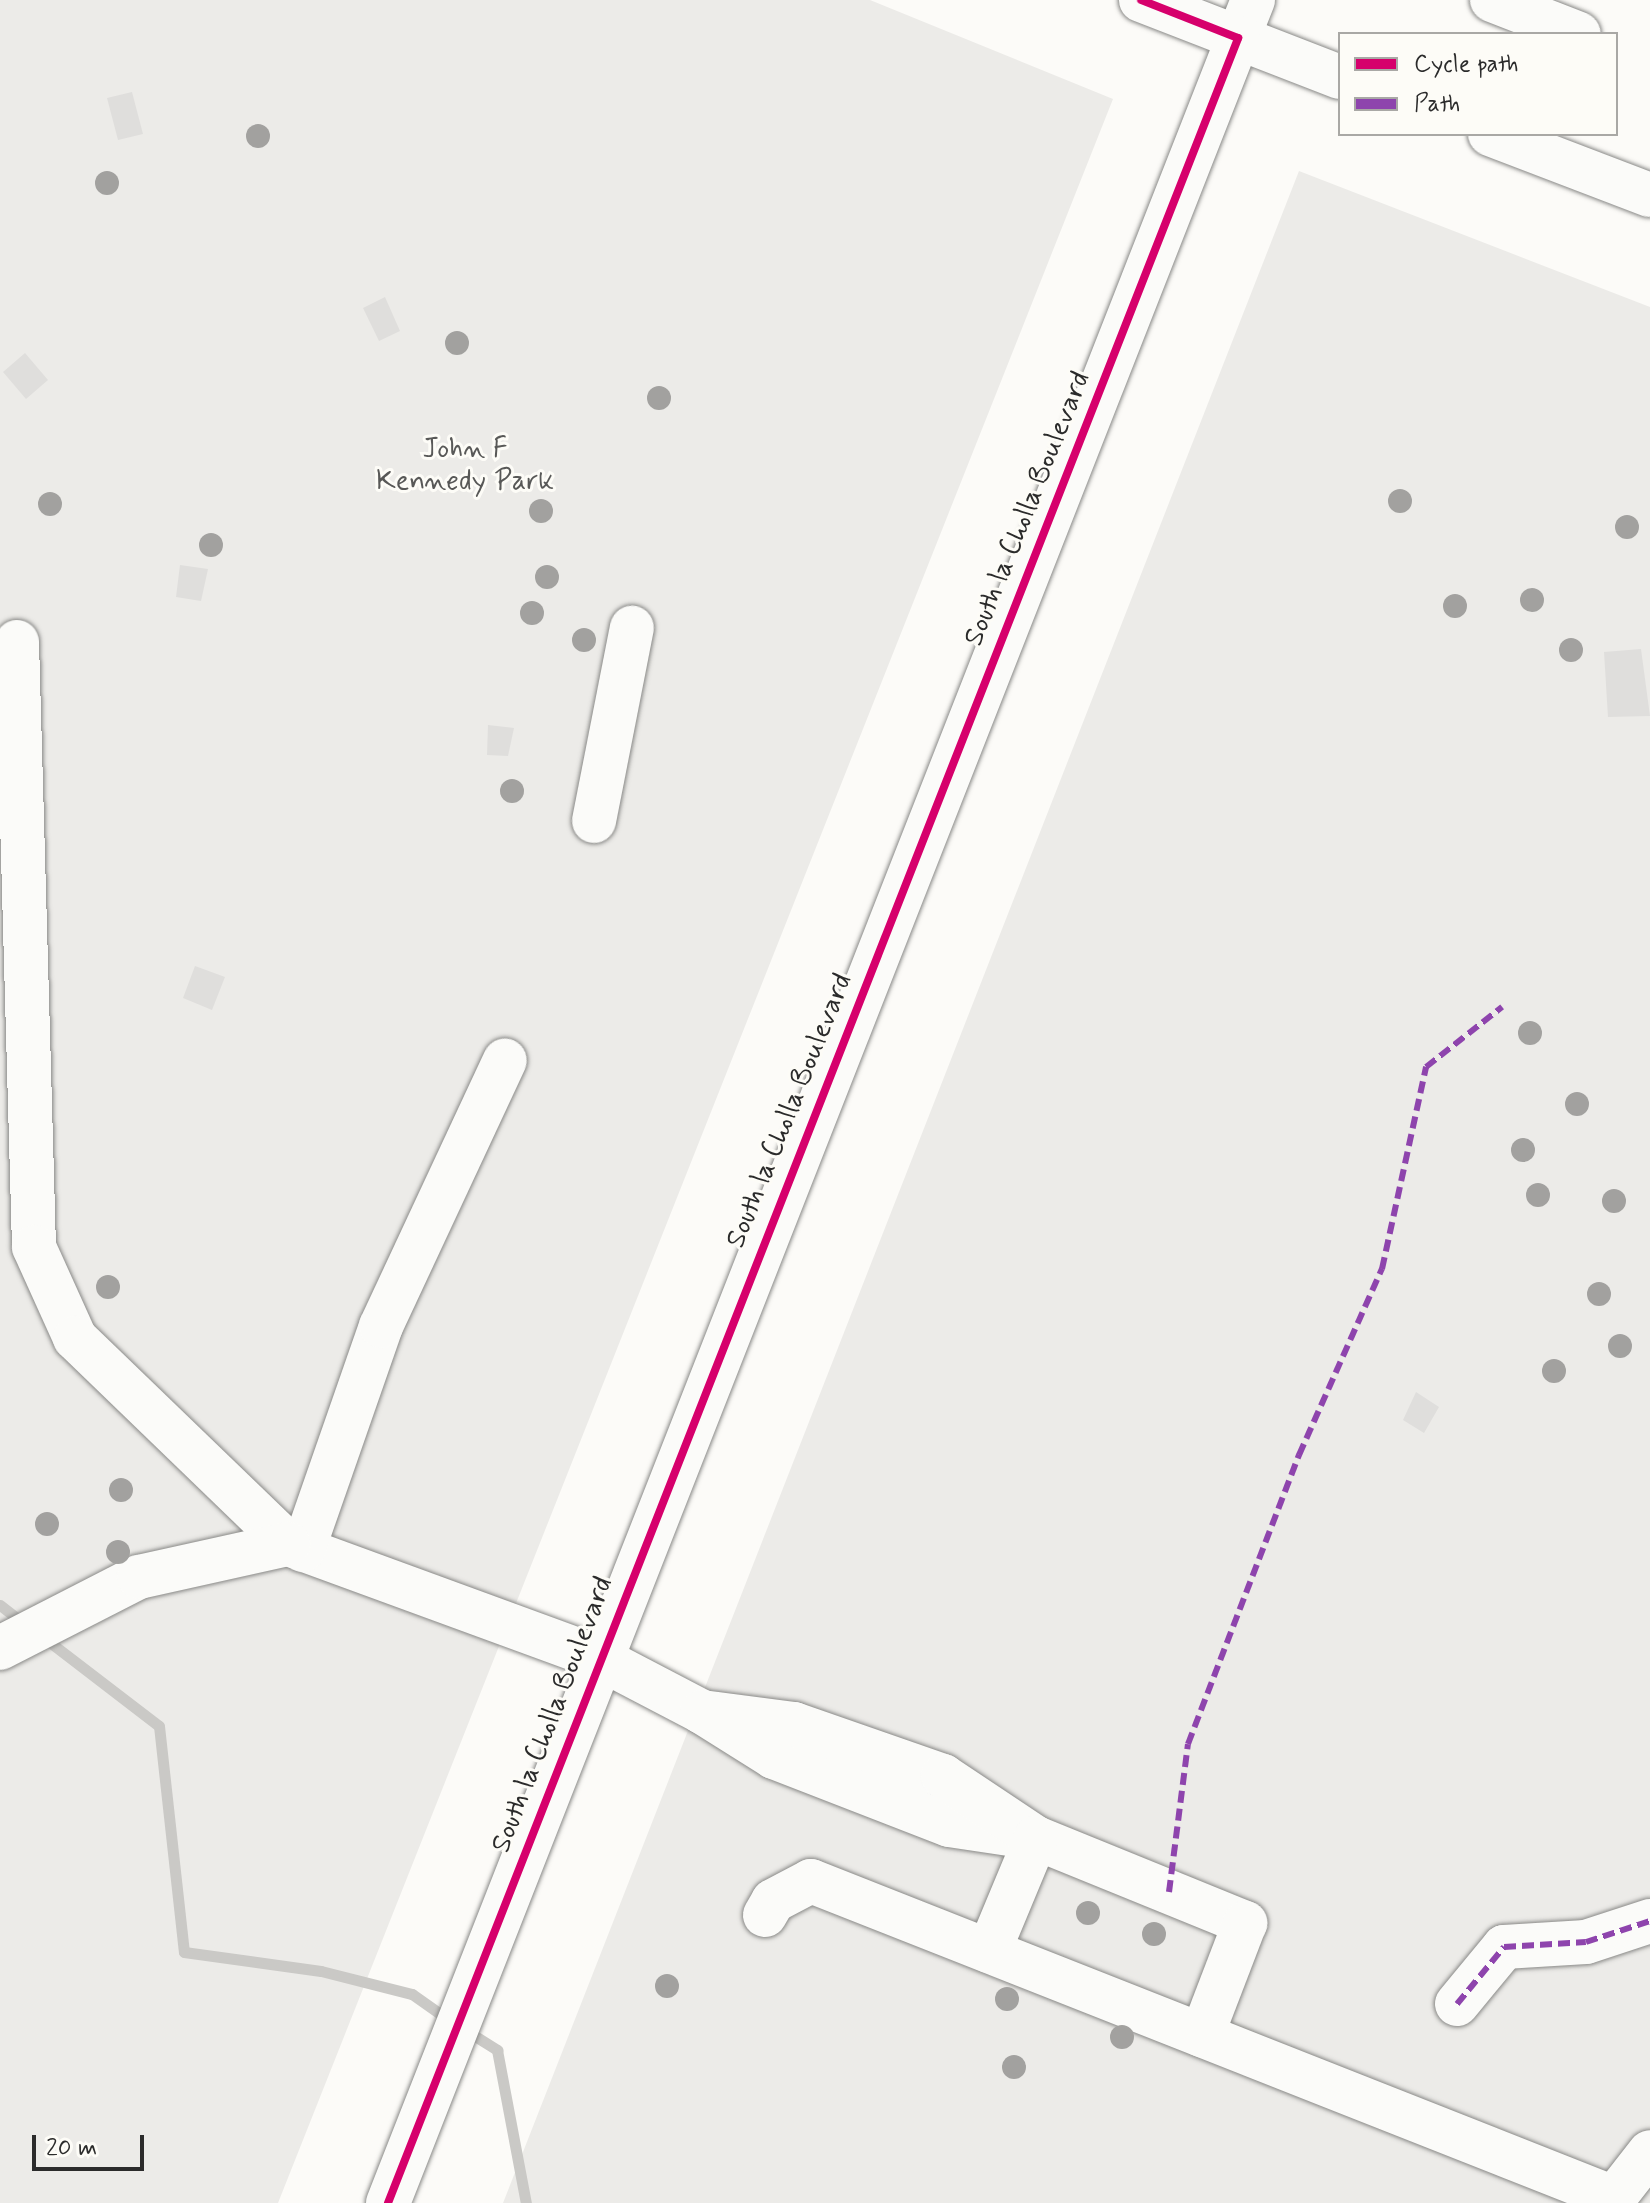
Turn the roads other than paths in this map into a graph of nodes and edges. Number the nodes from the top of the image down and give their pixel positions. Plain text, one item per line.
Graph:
1 (1141, 0) edge
2 (1492, 0) edge
3 (1246, 19) edge
4 (1574, 32) edge
5 (1338, 76) edge
6 (1501, 136) edge
7 (1563, 147) edge
8 (1650, 195) edge
9 (632, 628) dead end
10 (17, 642) dead end
11 (594, 821) dead end
12 (505, 1060) dead end
13 (17, 1247) edge
14 (296, 1547) junction
15 (10, 1643) edge
16 (597, 1657) junction
17 (1036, 1838) junction
18 (765, 1915) dead end
19 (1650, 1921) edge
20 (989, 1951) junction
21 (1457, 2004) dead end
22 (1202, 2035) junction
23 (1650, 2152) edge
24 (388, 2203) edge

1 - 3 main road
2 - 4 main road
3 - 5 main road
3 - 16 main road, South la Cholla Boulevard
6 - 7 main road
7 - 8 main road
9 - 11 main road
10 - 13 main road
12 - 14 main road
13 - 14 main road
14 - 15 main road
14 - 16 main road
16 - 17 main road
16 - 24 main road, South la Cholla Boulevard
17 - 20 main road
17 - 22 main road
18 - 20 main road
19 - 21 main road
20 - 22 main road
22 - 23 main road

